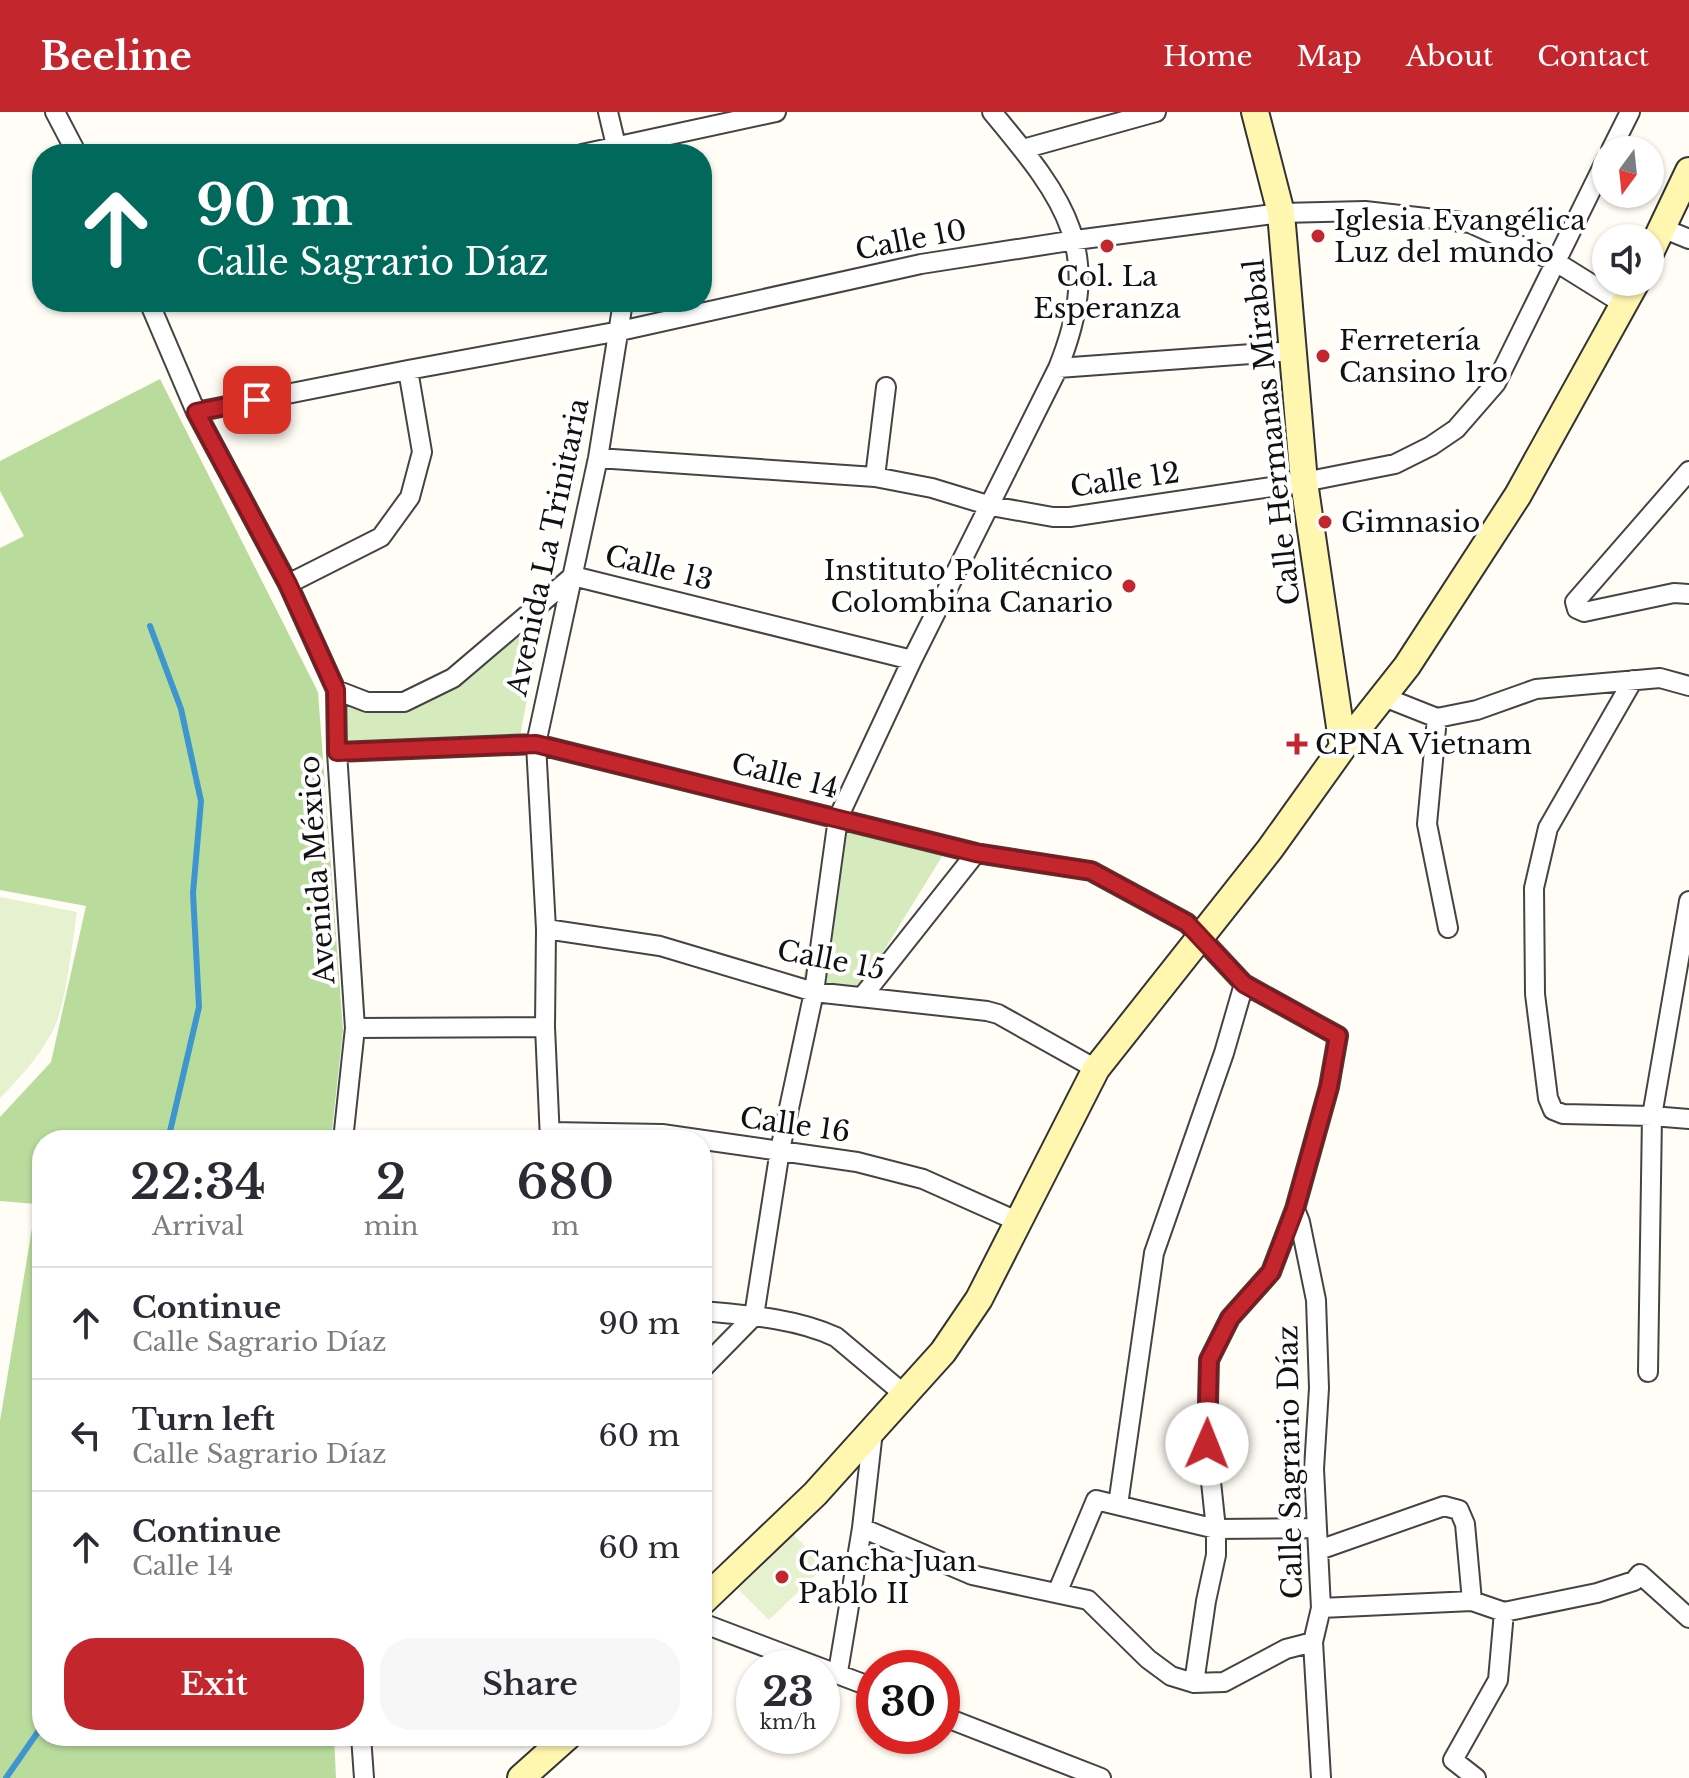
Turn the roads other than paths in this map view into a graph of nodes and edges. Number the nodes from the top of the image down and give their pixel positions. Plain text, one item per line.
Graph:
1 (55, 112) edge
2 (608, 112) edge
3 (776, 112) edge
4 (992, 112) edge
5 (1156, 112) edge
6 (1255, 112) edge
7 (1630, 112) edge
8 (1618, 136) edge
9 (72, 144) edge
10 (616, 144) edge
11 (643, 144) edge
12 (1023, 149) junction
13 (1689, 171) edge
14 (1592, 189) edge
15 (1689, 211) edge
16 (1281, 213) junction
17 (1664, 224) edge
18 (1664, 227) edge
19 (1664, 229) edge
20 (1689, 239) edge
21 (1076, 240) junction
22 (1556, 262) junction
23 (1592, 277) edge
24 (1629, 296) edge
25 (712, 311) edge
26 (153, 312) edge
27 (622, 312) edge
28 (705, 312) edge
29 (620, 331) junction
30 (1293, 351) junction
31 (1058, 368) junction
32 (408, 370) junction
33 (886, 387) dead end
34 (196, 412) junction
35 (598, 458) junction
36 (1689, 471) edge
37 (875, 477) junction
38 (1304, 482) junction
39 (991, 506) junction
40 (573, 576) junction
41 (288, 584) junction
42 (1689, 594) edge
43 (912, 660) junction
44 (1633, 680) junction
45 (1689, 686) edge
46 (336, 690) junction
47 (1384, 697) junction
48 (1437, 718) junction
49 (536, 744) junction
50 (1343, 747) junction
51 (337, 752) junction
52 (838, 818) junction
53 (976, 853) junction
54 (1689, 901) edge
55 (1448, 928) dead end
56 (546, 929) junction
57 (1199, 939) junction
58 (1244, 984) junction
59 (814, 992) junction
60 (862, 997) junction
61 (545, 1027) junction
62 (355, 1028) junction
63 (1096, 1069) junction
64 (1652, 1116) junction
65 (1689, 1119) edge
66 (344, 1130) edge
67 (550, 1130) edge
68 (712, 1141) edge
69 (780, 1150) junction
70 (1295, 1209) junction
71 (1019, 1222) junction
72 (712, 1312) edge
73 (754, 1316) junction
74 (712, 1359) edge
75 (1648, 1372) dead end
76 (905, 1395) junction
77 (873, 1431) junction
78 (1118, 1505) junction
79 (862, 1528) junction
80 (1317, 1528) junction
81 (1216, 1529) junction
82 (1319, 1550) junction
83 (712, 1592) edge
84 (1057, 1593) junction
85 (1472, 1601) junction
86 (1321, 1608) junction
87 (1504, 1612) junction
88 (1689, 1618) edge
89 (712, 1627) edge
90 (1313, 1642) junction
91 (777, 1650) edge
92 (840, 1660) edge
93 (1194, 1683) junction
94 (960, 1723) edge
95 (362, 1746) edge
96 (557, 1746) edge
97 (364, 1778) edge
98 (521, 1778) edge
99 (1101, 1778) edge
100 (1321, 1778) edge
101 (1476, 1778) edge

1 - 9 street
2 - 10 street
3 - 11 street
4 - 12 street
5 - 12 street
6 - 16 main road, Calle Hermanas Mirabal
7 - 8 street
12 - 21 street
13 - 17 main road
14 - 22 street, Calle 12
15 - 18 street
16 - 21 street, Calle 10
16 - 22 street, Calle 10
16 - 30 main road, Calle Hermanas Mirabal
19 - 20 street
21 - 25 street, Calle 10
21 - 31 street
22 - 23 street, Calle 10
22 - 38 street, Calle 12
24 - 47 main road
26 - 34 street, Avenida México
27 - 29 street, Avenida La Trinitaria
28 - 29 street, Calle 10
29 - 32 street, Calle 10
29 - 35 street, Avenida La Trinitaria
30 - 31 street
30 - 38 main road, Calle Hermanas Mirabal
31 - 39 street
32 - 34 street, Calle 10
32 - 41 street
33 - 37 street
34 - 41 street, Avenida México
35 - 37 street, Calle 12
35 - 40 street, Avenida La Trinitaria
36 - 42 street
37 - 39 street, Calle 12
38 - 39 street, Calle 12
38 - 50 main road, Calle Hermanas Mirabal
39 - 43 street
40 - 43 street, Calle 13
40 - 46 street, Calle 13
40 - 49 street, Avenida La Trinitaria
41 - 46 street, Avenida México
43 - 52 street
44 - 45 street
44 - 48 street
44 - 64 street
46 - 51 street, Avenida México
47 - 48 street
47 - 50 main road
48 - 55 street
49 - 51 street, Calle 14
49 - 52 street, Calle 14
49 - 56 street, Avenida La Trinitaria
50 - 57 main road
51 - 62 street, Avenida México
52 - 53 street, Calle 14
52 - 59 street
53 - 57 street, Calle 14
53 - 60 street
54 - 64 street
56 - 59 street, Calle 15
56 - 61 street, Avenida La Trinitaria
57 - 58 street
57 - 63 main road
58 - 70 street
58 - 78 street
59 - 60 street, Calle 15
59 - 69 street
60 - 63 street, Calle 15
61 - 62 street
61 - 67 street, Avenida La Trinitaria
62 - 66 street, Avenida México
63 - 71 main road
64 - 65 street
64 - 75 street
68 - 69 street, Calle 16
69 - 71 street, Calle 16
69 - 73 street
70 - 80 street, Calle Sagrario Díaz
70 - 81 street
71 - 76 main road
72 - 73 street
73 - 74 street
73 - 76 street
76 - 77 main road
77 - 79 street
77 - 83 main road
78 - 81 street
78 - 84 street
79 - 84 street
79 - 92 street
80 - 81 street
80 - 82 street, Calle Sagrario Díaz
81 - 93 street
82 - 85 street
82 - 86 street, Calle Sagrario Díaz
84 - 93 street
85 - 86 street
85 - 87 street
86 - 90 street, Calle Sagrario Díaz
87 - 88 street
87 - 101 street
89 - 91 street
90 - 93 street
90 - 100 street, Calle Sagrario Díaz
94 - 99 street
95 - 97 street
96 - 98 main road

